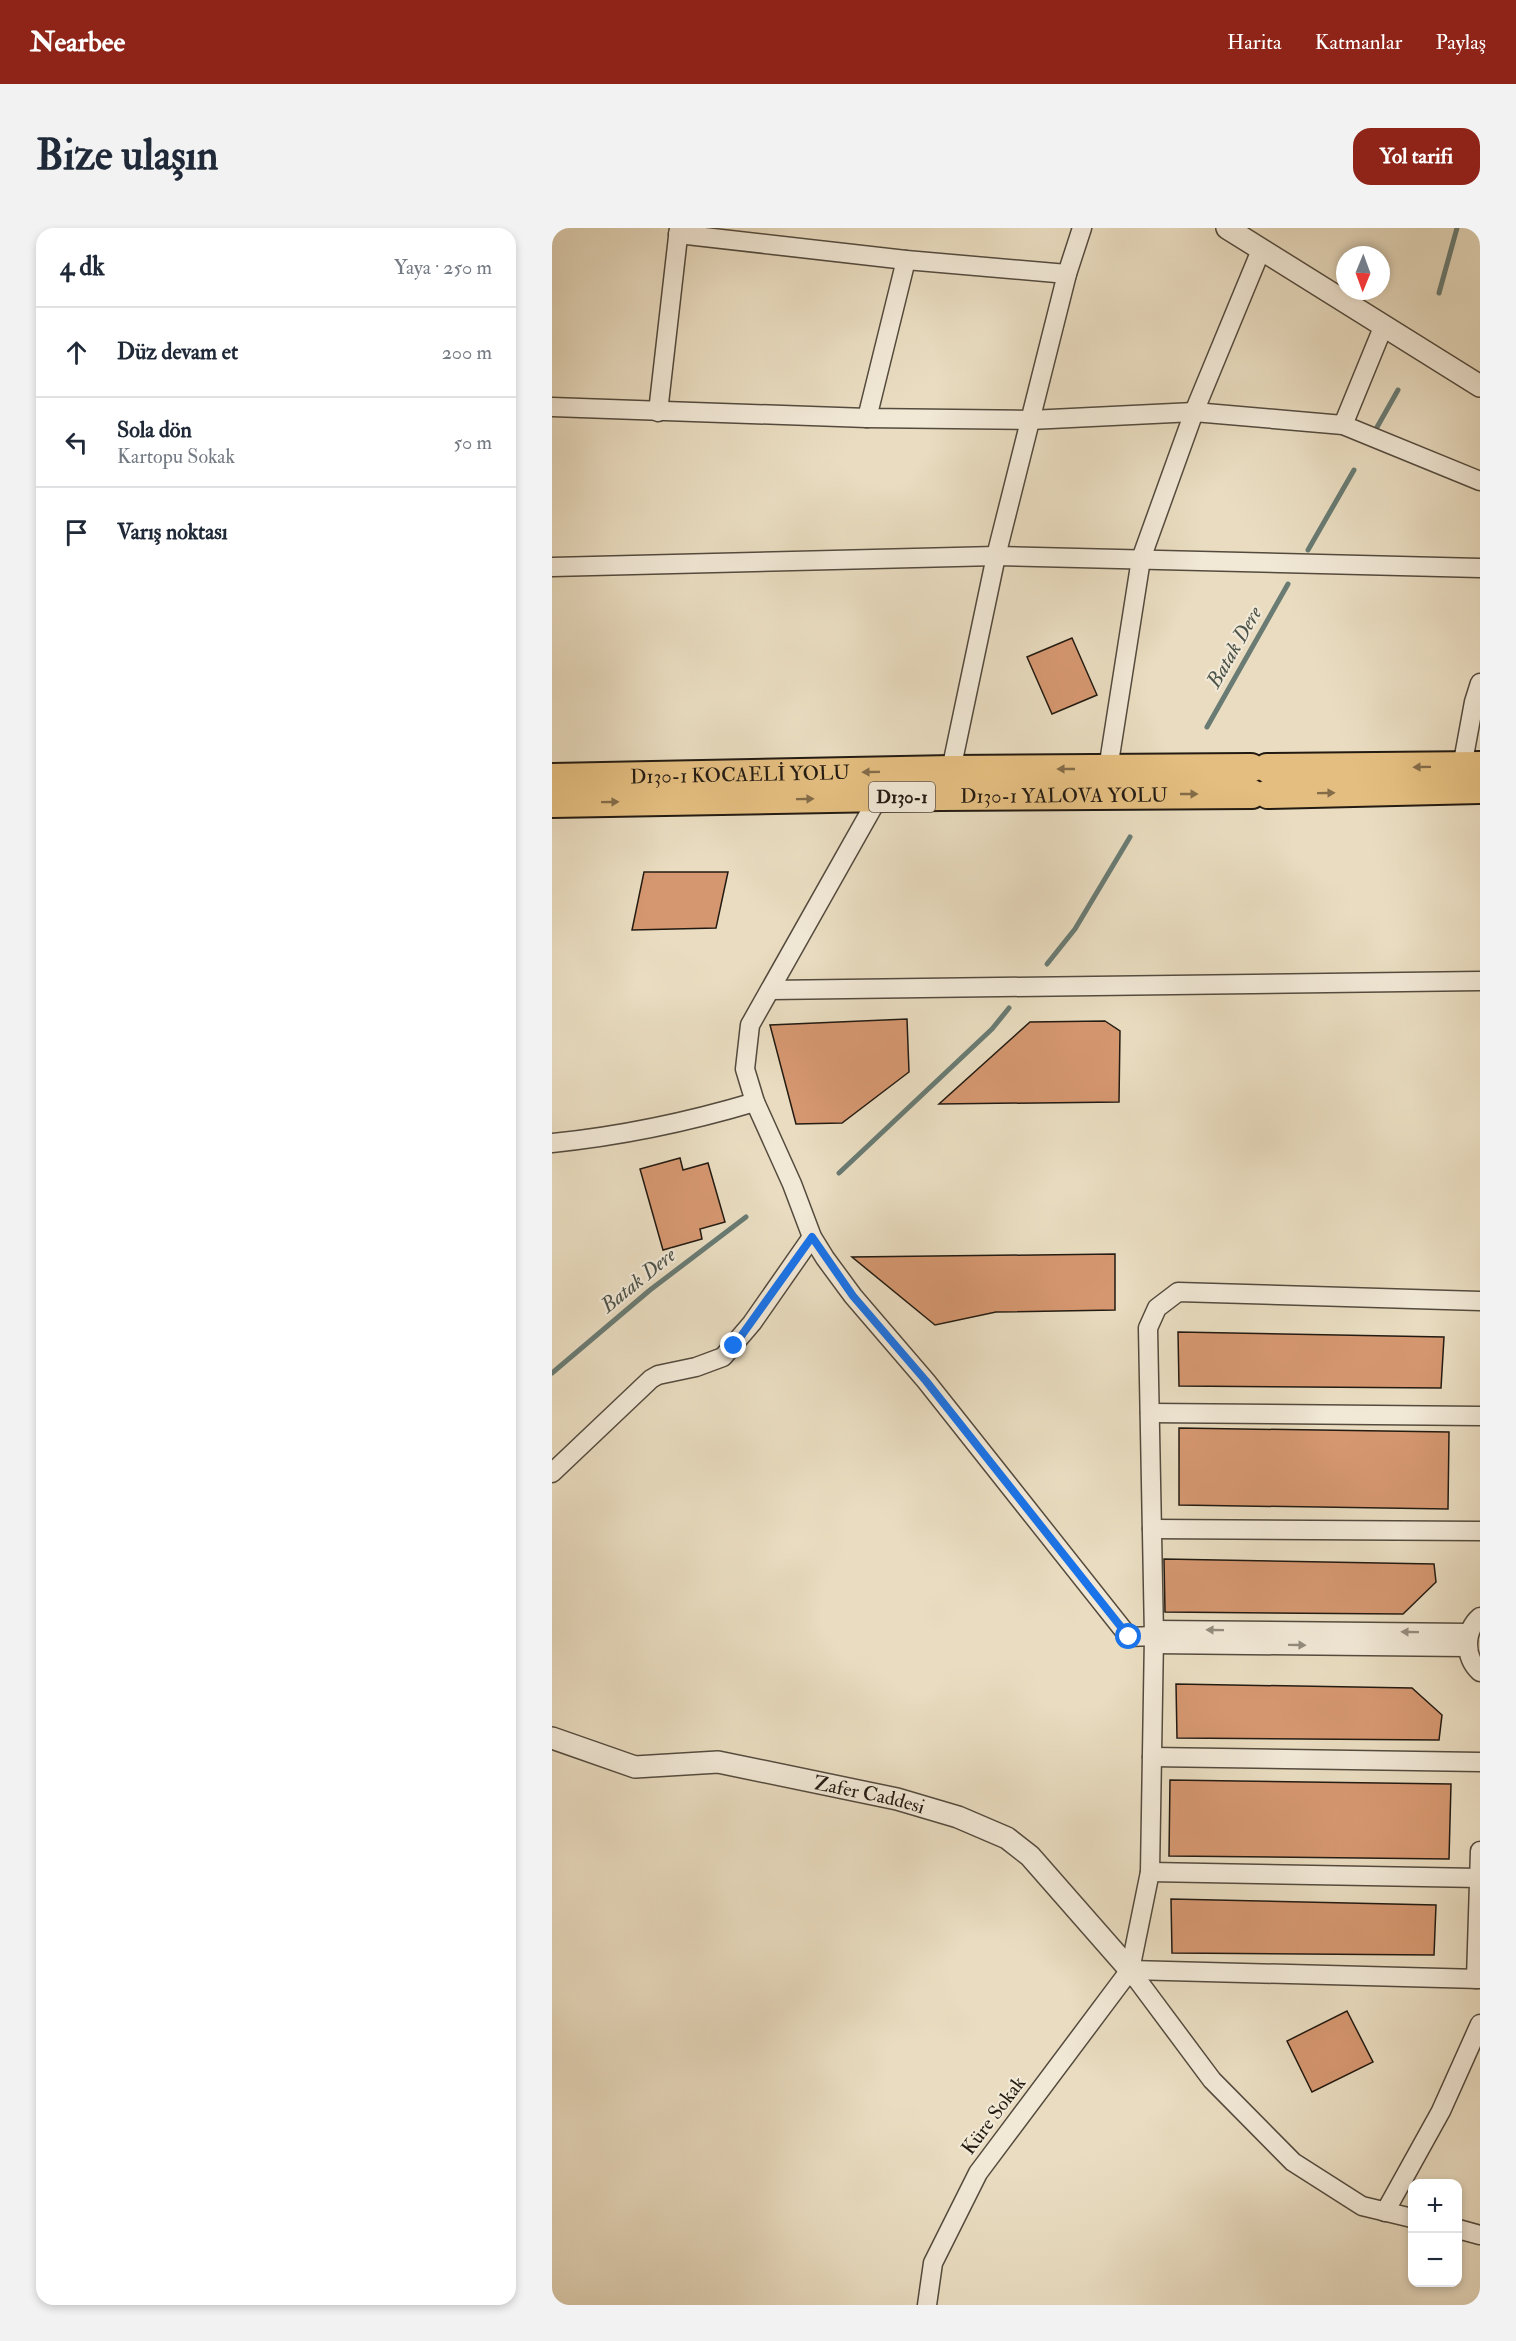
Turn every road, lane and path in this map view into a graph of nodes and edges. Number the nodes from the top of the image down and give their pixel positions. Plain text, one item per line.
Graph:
1 (1082, 228) edge
2 (1227, 228) edge
3 (678, 231) edge
4 (1261, 250) junction
5 (906, 260) junction
6 (1067, 274) junction
7 (1384, 325) junction
8 (1480, 386) edge
9 (552, 407) edge
10 (658, 412) junction
11 (1194, 412) junction
12 (867, 418) junction
13 (1030, 420) junction
14 (1343, 425) junction
15 (1480, 481) edge
16 (996, 556) junction
17 (1141, 559) junction
18 (552, 567) edge
19 (1480, 568) edge
20 (1480, 683) edge
21 (1471, 767) edge
22 (1108, 769) junction
23 (951, 770) junction
24 (552, 778) edge
25 (1259, 781) junction
26 (1480, 789) edge
27 (878, 798) junction
28 (552, 803) edge
29 (1480, 981) edge
30 (770, 990) junction
31 (755, 1101) junction
32 (552, 1143) edge
33 (812, 1237) junction
34 (1480, 1301) edge
35 (1150, 1413) junction
36 (1480, 1416) edge
37 (552, 1473) edge
38 (1152, 1529) junction
39 (1480, 1531) edge
40 (1480, 1617) edge
41 (1154, 1637) junction
42 (1468, 1640) junction
43 (1480, 1672) edge
44 (552, 1738) edge
45 (1152, 1757) junction
46 (1480, 1762) edge
47 (1480, 1851) edge
48 (1150, 1872) junction
49 (1479, 1878) edge
50 (1130, 1970) junction
51 (1478, 1979) edge
52 (1480, 2024) edge
53 (1385, 2212) junction
54 (1408, 2217) edge
55 (1462, 2230) edge
56 (1480, 2235) edge
57 (927, 2305) edge

1 - 6 street
2 - 4 street
3 - 5 street
3 - 10 street
4 - 7 street
4 - 11 street
5 - 6 street
5 - 12 street
6 - 13 street
7 - 8 street
7 - 14 street
9 - 10 street
10 - 12 street
11 - 13 street
11 - 14 street
11 - 17 street
12 - 13 street
13 - 16 street
14 - 15 street
16 - 17 street
16 - 18 street
16 - 23 street
17 - 19 street
17 - 22 street
20 - 21 street
21 -> 25 highway, D130-1 KOCAELİ YOLU / D130-1
22 -> 23 highway, D130-1 KOCAELİ YOLU / D130-1
22 - 25 highway, D130-1 KOCAELİ YOLU / D130-1
23 -> 24 highway, D130-1 KOCAELİ YOLU / D130-1
25 -> 26 highway, D130-1 YALOVA YOLU / D130-1
27 -> 25 highway, D130-1 YALOVA YOLU / D130-1
28 -> 27 highway, D130-1 YALOVA YOLU / D130-1
27 - 30 street
29 - 30 street
30 - 31 street
31 - 32 street
31 - 33 street
33 - 37 street
33 - 41 street
34 - 35 street
35 - 36 street
35 - 38 street
38 - 39 street
38 - 41 street
40 - 42 street
41 - 42 street
41 - 45 street
42 - 43 street
44 - 50 street, Zafer Caddesi
45 - 46 street
45 - 48 street
47 - 49 street
48 - 49 street
48 - 50 street
49 - 51 street
50 - 51 street
50 - 53 street
50 - 57 street, Küre Sokak
52 - 53 street
53 - 54 street
55 - 56 street

